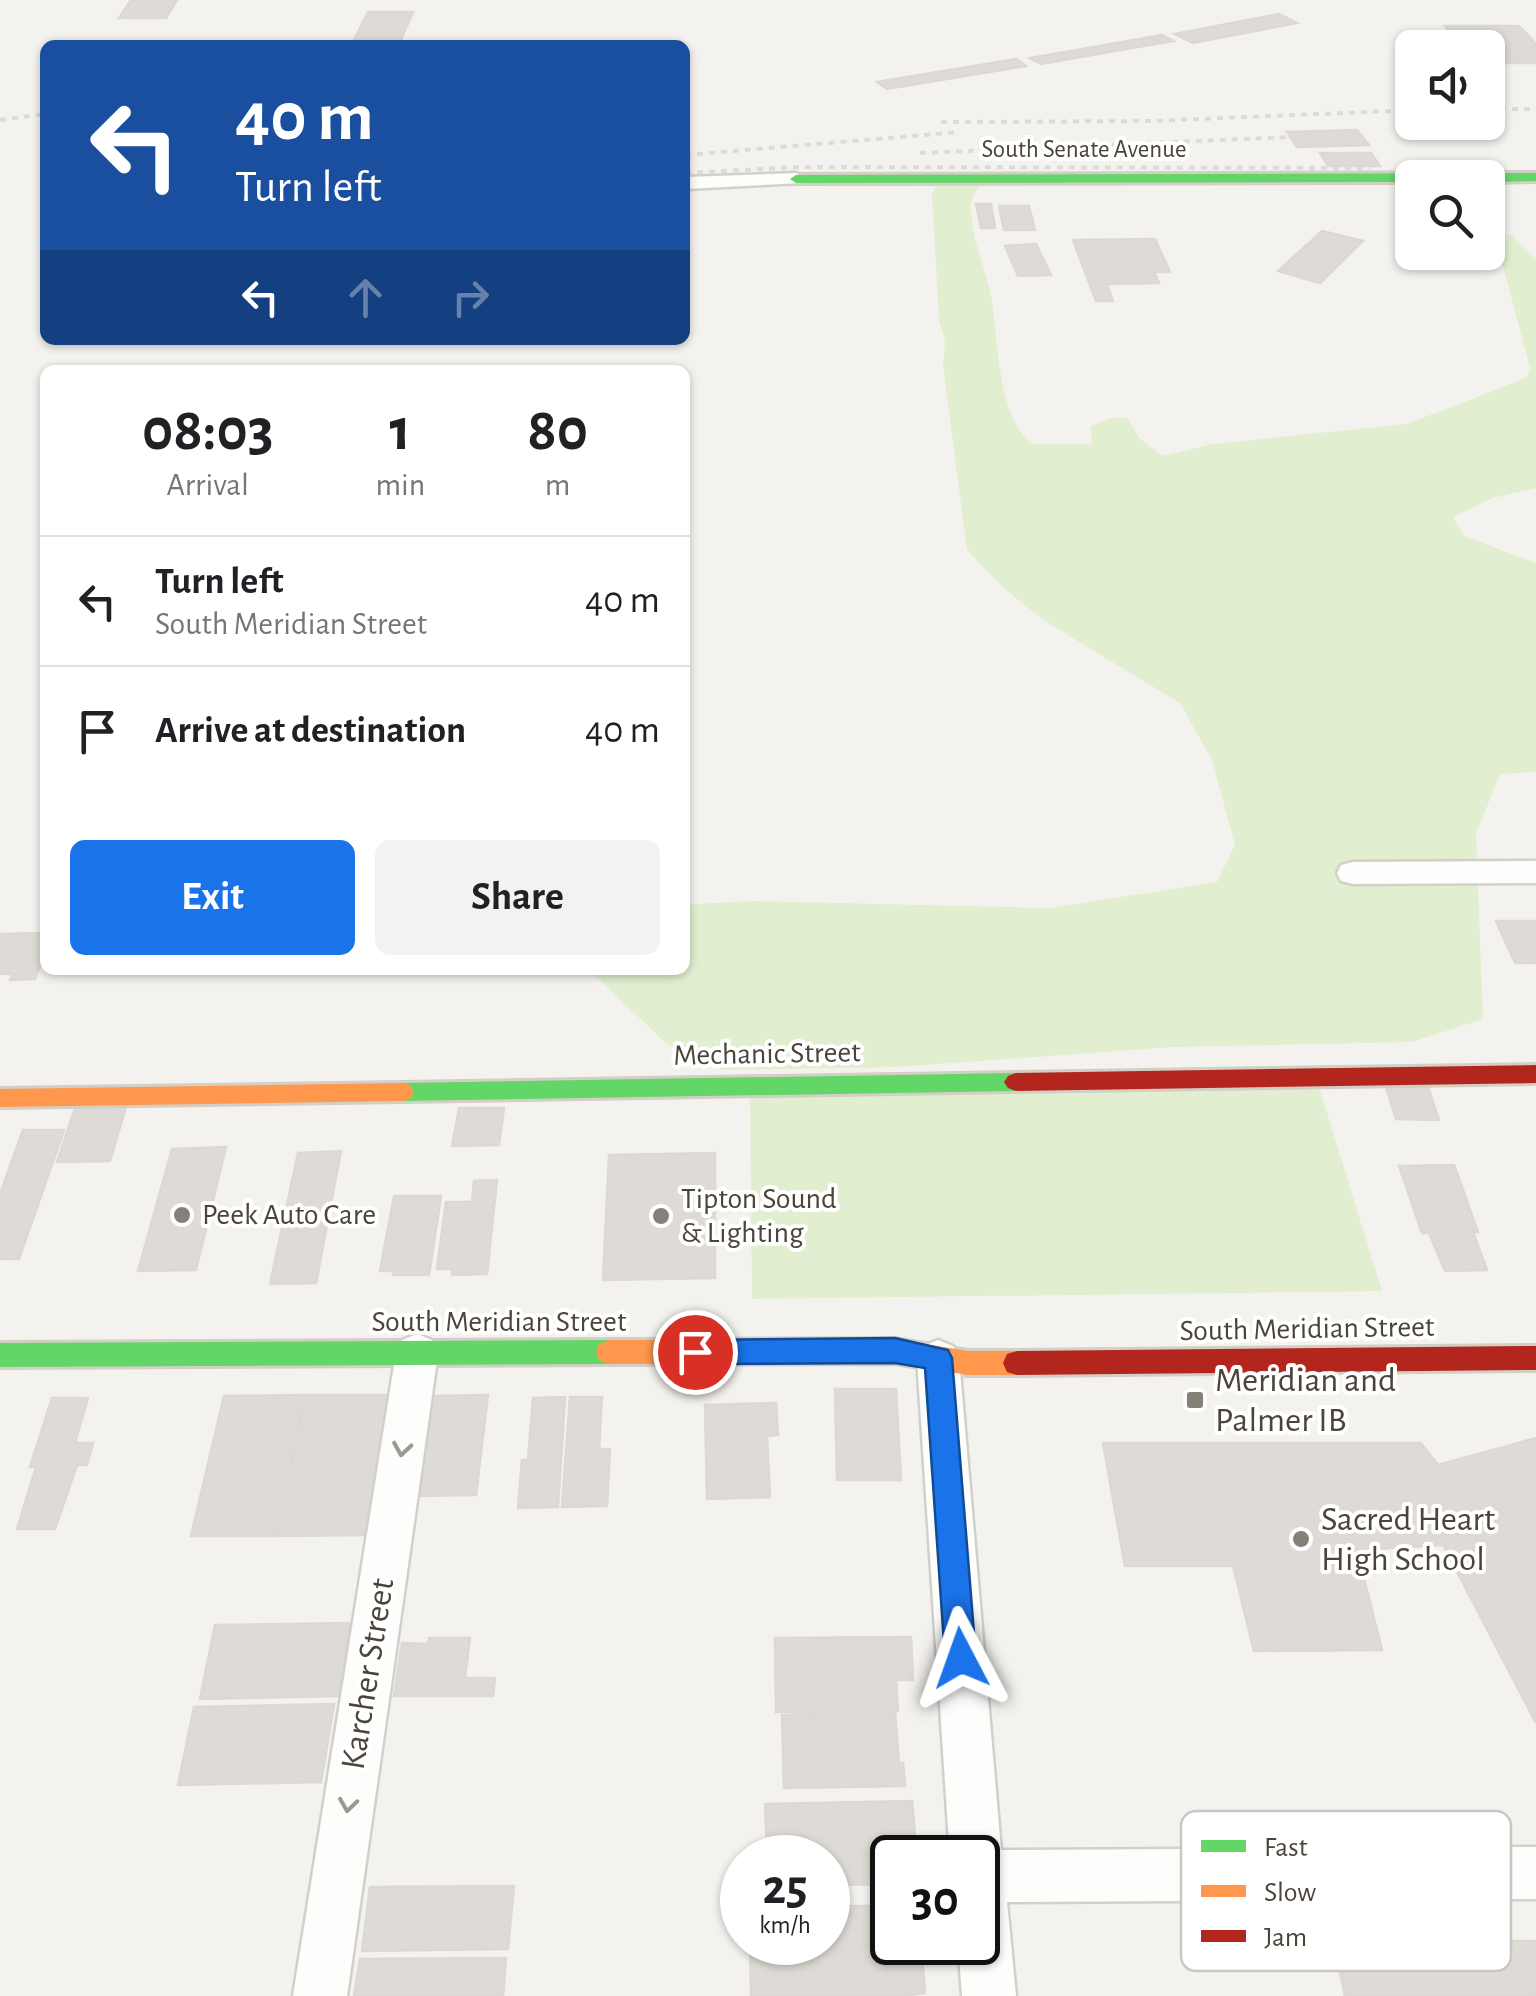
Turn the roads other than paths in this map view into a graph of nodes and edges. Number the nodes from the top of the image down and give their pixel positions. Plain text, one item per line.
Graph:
1 (1395, 178) edge
2 (1505, 178) edge
3 (1536, 178) edge
4 (796, 179) joint
5 (690, 183) edge
6 (1536, 872) edge
7 (1353, 873) dead end
8 (1536, 1074) edge
9 (0, 1098) edge
10 (417, 1352) junction
11 (0, 1354) edge
12 (938, 1358) junction
13 (1536, 1358) edge
14 (974, 1835) edge
15 (1511, 1873) edge
16 (1536, 1873) edge
17 (1000, 1874) edge
18 (1181, 1874) edge
19 (986, 1965) edge
20 (320, 1996) edge
21 (989, 1996) edge

1 - 4 street, South Senate Avenue
2 - 3 street, South Senate Avenue
4 - 5 street, South Senate Avenue
6 - 7 street
8 - 9 street, Mechanic Street
10 - 11 street, South Meridian Street
10 - 12 street, South Meridian Street
10 -> 20 street, Karcher Street
12 - 13 street, South Meridian Street
12 - 14 street
15 - 16 street
17 - 18 street
19 - 21 street

